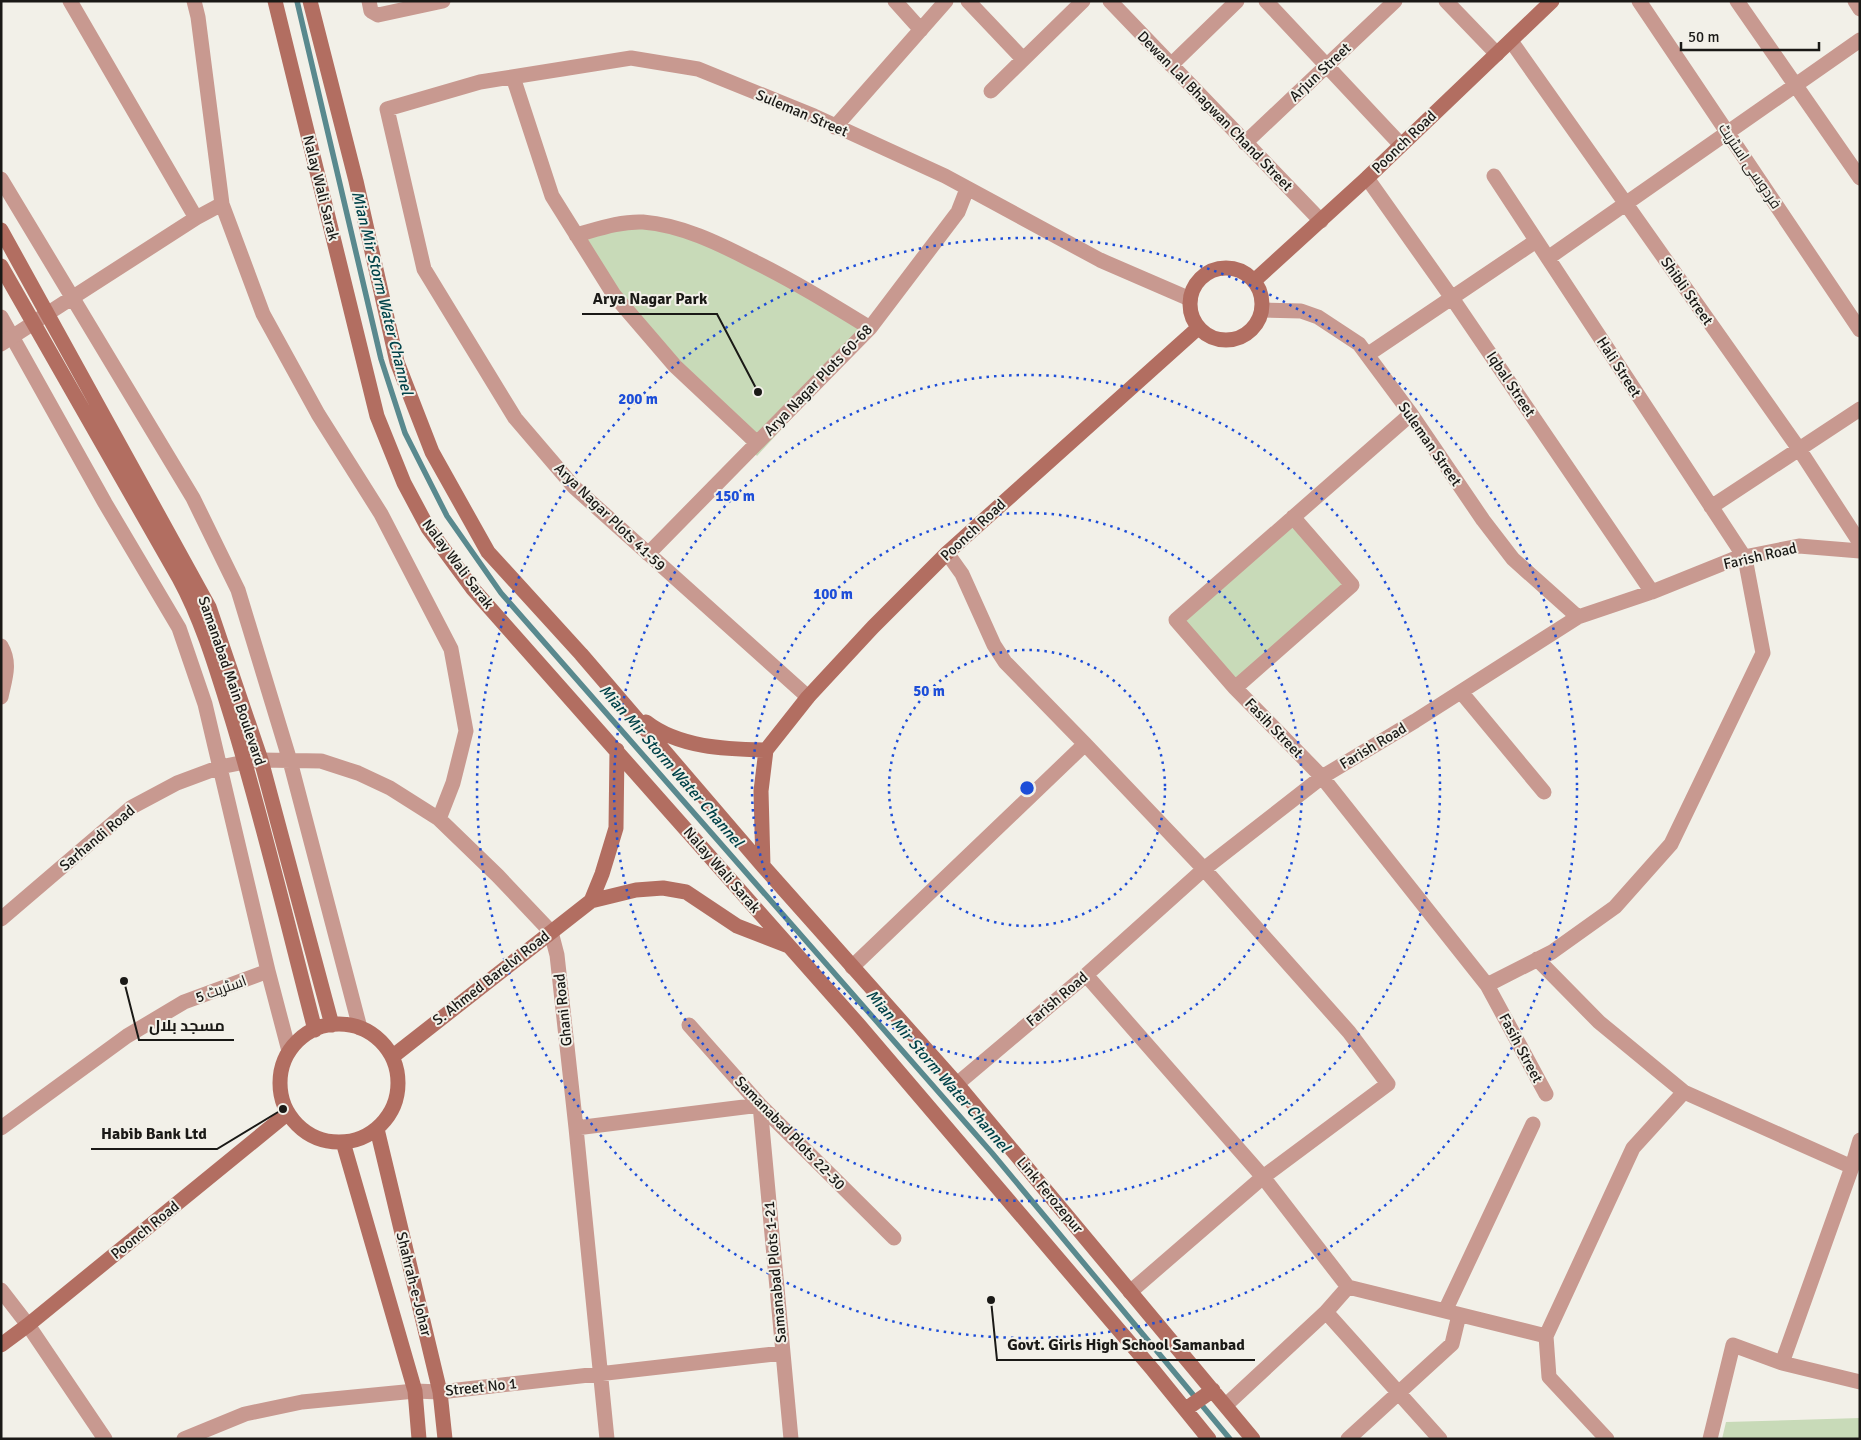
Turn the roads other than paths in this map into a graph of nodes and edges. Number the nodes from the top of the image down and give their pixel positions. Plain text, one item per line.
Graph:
1 (70, 1) edge
2 (194, 1) edge
3 (275, 1) edge
4 (310, 1) edge
5 (370, 1) edge
6 (443, 1) edge
7 (894, 1) edge
8 (946, 1) edge
9 (968, 1) edge
10 (1083, 1) edge
11 (1110, 1) edge
12 (1237, 1) edge
13 (1266, 1) edge
14 (1395, 1) edge
15 (1446, 1) edge
16 (1552, 1) edge
17 (1639, 1) edge
18 (1738, 1) edge
19 (1855, 1) edge
20 (1860, 9) edge
21 (921, 30) junction
22 (1860, 40) edge
23 (1511, 41) junction
24 (1497, 54) junction
25 (1023, 59) junction
26 (1171, 65) junction
27 (1326, 66) junction
28 (513, 77) junction
29 (1795, 85) junction
30 (991, 91) dead end
31 (387, 109) joint
32 (835, 127) junction
33 (1727, 132) junction
34 (1245, 143) junction
35 (1401, 145) junction
36 (1494, 176) dead end
37 (1367, 178) junction
38 (1860, 178) edge
39 (1, 179) edge
40 (968, 189) junction
41 (1625, 203) junction
42 (222, 204) junction
43 (196, 218) junction
44 (1321, 221) junction
45 (1, 230) edge
46 (576, 235) junction
47 (1536, 241) junction
48 (1548, 258) junction
49 (1, 266) edge
50 (1254, 282) junction
51 (72, 298) junction
52 (1452, 298) junction
53 (1190, 299) junction
54 (1262, 310) junction
55 (48, 313) junction
56 (1, 317) edge
57 (35, 322) junction
58 (870, 328) junction
59 (1198, 328) junction
60 (1860, 330) edge
61 (7, 340) edge
62 (1367, 355) junction
63 (1860, 409) edge
64 (1411, 414) junction
65 (757, 443) junction
66 (1798, 449) junction
67 (1711, 507) junction
68 (1293, 517) junction
69 (1860, 543) edge
70 (1860, 551) edge
71 (947, 553) junction
72 (648, 554) junction
73 (1745, 558) junction
74 (1652, 592) junction
75 (1578, 617) junction
76 (1, 646) edge
77 (1235, 688) junction
78 (1461, 692) junction
79 (1, 697) edge
80 (808, 697) junction
81 (628, 708) junction
82 (1085, 744) junction
83 (616, 750) junction
84 (766, 750) junction
85 (261, 760) junction
86 (290, 761) junction
87 (245, 762) junction
88 (220, 767) junction
89 (1322, 777) junction
90 (1544, 792) dead end
91 (439, 819) junction
92 (763, 866) junction
93 (1204, 869) junction
94 (591, 900) junction
95 (1, 919) edge
96 (551, 932) junction
97 (790, 947) junction
98 (1537, 959) junction
99 (852, 967) junction
100 (268, 971) junction
101 (1086, 975) junction
102 (1487, 985) junction
103 (332, 1025) junction
104 (689, 1025) dead end
105 (360, 1028) junction
106 (315, 1030) junction
107 (289, 1052) junction
108 (392, 1056) junction
109 (957, 1084) junction
110 (1684, 1092) junction
111 (1546, 1094) dead end
112 (760, 1105) junction
113 (288, 1113) junction
114 (1533, 1124) dead end
115 (1, 1128) edge
116 (576, 1128) junction
117 (377, 1130) junction
118 (1860, 1140) edge
119 (343, 1142) junction
120 (1852, 1167) junction
121 (1263, 1177) junction
122 (894, 1238) dead end
123 (1348, 1288) junction
124 (1, 1290) edge
125 (1130, 1292) junction
126 (1326, 1312) junction
127 (1452, 1313) junction
128 (28, 1325) junction
129 (1546, 1336) junction
130 (1, 1345) edge
131 (783, 1353) junction
132 (1782, 1363) junction
133 (599, 1373) junction
134 (1860, 1382) edge
135 (1213, 1390) junction
136 (415, 1391) junction
137 (440, 1392) junction
138 (1398, 1392) junction
139 (1226, 1405) junction
140 (1186, 1409) junction
141 (105, 1439) edge
142 (184, 1439) edge
143 (419, 1439) edge
144 (445, 1439) edge
145 (606, 1439) edge
146 (791, 1439) edge
147 (1209, 1439) edge
148 (1252, 1439) edge
149 (1348, 1439) edge
150 (1440, 1439) edge
151 (1607, 1439) edge
152 (1710, 1439) edge

1 - 43 street
2 - 42 street
3 - 83 main road, Nalay Wali Sarak
4 - 81 main road
5 - 6 street
7 - 21 street
8 - 21 street
9 - 25 street
10 - 25 street
11 - 26 street, Dewan Lal Bhagwan Chand Street
12 - 26 street
13 - 27 street
14 - 27 street, Arjun Street
15 - 24 street
16 - 23 main road, Poonch Road
17 - 33 street, فردوسی اسٹریٹ
18 - 29 street
19 - 20 street
21 - 32 street
22 - 29 street
23 - 24 main road, Poonch Road
23 - 41 street, Shibli Street
24 - 35 main road, Poonch Road
25 - 30 street
26 - 34 street, Dewan Lal Bhagwan Chand Street
27 - 34 street, Arjun Street
27 - 35 street
28 - 31 street, Suleman Street
28 - 32 street, Suleman Street
28 - 46 street
29 - 33 street
29 - 38 street
31 - 72 street, Arya Nagar Plots 41-59
32 - 40 street, Suleman Street
33 - 41 street
33 - 60 street, فردوسی اسٹریٹ
34 - 44 street, Dewan Lal Bhagwan Chand Street
35 - 37 main road, Poonch Road
36 - 47 street, Hali Street
37 - 44 main road, Poonch Road
37 - 52 street, Iqbal Street
39 - 51 street
40 - 53 street, Suleman Street
40 - 58 street, Arya Nagar Plots 60-68
41 - 48 street
41 - 66 street, Shibli Street
42 - 43 street
42 - 91 street
43 - 51 street
44 - 50 main road, Poonch Road
45 - 55 main road, Samanabad Main Boulevard
46 - 58 street
46 - 65 street
47 - 48 street, Hali Street
47 - 52 street
48 - 67 street, Hali Street
49 - 57 main road, Samanabad Main Boulevard
50 - 53 main road
50 - 54 main road
51 - 55 street
51 - 86 street
52 - 62 street
52 - 74 street, Iqbal Street
53 - 59 main road
54 - 59 main road
54 - 62 street, Suleman Street
55 - 57 street
55 - 85 main road, Samanabad Main Boulevard
56 - 61 street
57 - 61 street
57 - 87 main road, Samanabad Main Boulevard
58 - 65 street, Arya Nagar Plots 60-68
59 - 71 main road, Poonch Road
61 - 88 street
62 - 64 street, Suleman Street
63 - 66 street
64 - 68 street, Fasih Street
64 - 75 street, Suleman Street
65 - 72 street, Arya Nagar Plots 60-68
66 - 67 street
66 - 69 street, Shibli Street
67 - 73 street, Hali Street
68 - 77 street
68 - 77 street, Fasih Street
70 - 73 street, Farish Road
71 - 80 main road, Poonch Road
71 - 82 street
72 - 80 street, Arya Nagar Plots 41-59
73 - 74 street, Farish Road
73 - 98 street
74 - 75 street, Farish Road
75 - 78 street, Farish Road
76 - 79 street
77 - 89 street, Fasih Street
78 - 89 street, Farish Road
78 - 90 street
80 - 84 main road, Poonch Road
81 - 84 main road
81 - 92 main road
82 - 93 street
82 - 99 street
83 - 94 main road, S. Ahmed Barelvi Road
83 - 97 main road, Nalay Wali Sarak
84 - 92 main road
85 - 86 street, Ghani Road
85 - 87 street, Sarhandi Road
85 - 103 main road, Samanabad Main Boulevard
86 - 91 street, Ghani Road
86 - 105 street
87 - 88 street, Sarhandi Road
87 - 106 main road, Samanabad Main Boulevard
88 - 95 street, Sarhandi Road
88 - 100 street
89 - 93 street, Farish Road
89 - 102 street, Fasih Street
91 - 96 street, Ghani Road
92 - 99 main road, Link Ferozepur
93 - 101 street, Farish Road
93 - 121 street
94 - 96 main road, S. Ahmed Barelvi Road
94 - 97 main road, S. Ahmed Barelvi Road
96 - 108 main road, S. Ahmed Barelvi Road
96 - 116 street, Ghani Road
97 - 140 main road
98 - 102 street
98 - 110 street
99 - 109 main road, Link Ferozepur
100 - 107 street
100 - 115 street, اسٹریٹ 5
101 - 109 street, Farish Road
101 - 121 street
102 - 111 street, Fasih Street
103 - 105 main road
103 - 106 main road
104 - 112 street, Samanabad Plots 22-30
105 - 108 main road
106 - 107 main road
107 - 113 main road
108 - 117 main road
109 - 125 main road, Link Ferozepur
110 - 120 street
110 - 129 street
112 - 116 street
112 - 122 street, Samanabad Plots 22-30
112 - 131 street, Samanabad Plots 1-21
113 - 119 main road
113 - 128 main road, Poonch Road
114 - 127 street
116 - 133 street, Ghani Road
117 - 119 main road
117 - 137 main road, Shahrah-e-Johar
118 - 120 street
119 - 136 main road, Shahrah-e-Johar
120 - 132 street
121 - 123 street
121 - 125 street
123 - 126 street
123 - 127 street
124 - 128 street
125 - 135 main road, Link Ferozepur
126 - 138 street
126 - 139 street
127 - 129 street
127 - 138 street
128 - 130 main road, Poonch Road
128 - 141 street
129 - 151 street
131 - 133 street, Street No 1
131 - 146 street, Samanabad Plots 1-21
132 - 134 street
132 - 152 street
133 - 137 street, Street No 1
133 - 145 street, Ghani Road
135 - 139 main road, Link Ferozepur
135 - 140 main road
136 - 137 street, Street No 1
136 - 142 street, Street No 1
136 - 143 main road, Shahrah-e-Johar
137 - 144 main road, Shahrah-e-Johar
138 - 149 street
138 - 150 street
139 - 148 main road, Link Ferozepur
140 - 147 main road

